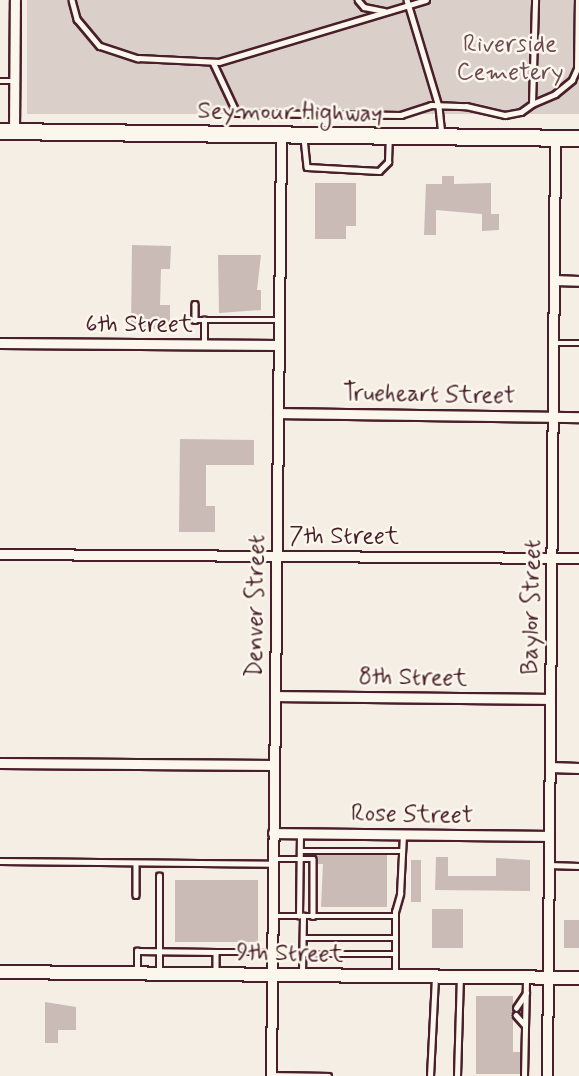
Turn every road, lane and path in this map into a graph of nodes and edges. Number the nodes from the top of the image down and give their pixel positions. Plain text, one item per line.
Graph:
1 (15, 0) edge
2 (72, 0) edge
3 (358, 0) edge
4 (426, 0) edge
5 (535, 0) edge
6 (578, 0) edge
7 (407, 3) edge
8 (387, 11) junction
9 (213, 62) junction
10 (0, 81) edge
11 (15, 81) junction
12 (532, 104) junction
13 (440, 107) junction
14 (7, 131) edge
15 (281, 135) junction
16 (304, 136) junction
17 (389, 136) junction
18 (442, 137) junction
19 (555, 138) junction
20 (579, 138) edge
21 (554, 280) junction
22 (579, 281) edge
23 (195, 304) dead end
24 (204, 320) junction
25 (278, 320) junction
26 (0, 343) edge
27 (553, 343) junction
28 (579, 344) edge
29 (204, 345) junction
30 (278, 345) junction
31 (278, 413) junction
32 (553, 416) junction
33 (579, 417) edge
34 (0, 554) edge
35 (277, 556) junction
36 (552, 558) junction
37 (579, 558) edge
38 (275, 696) junction
39 (550, 699) junction
40 (0, 763) edge
41 (274, 765) junction
42 (550, 767) junction
43 (579, 768) edge
44 (273, 833) junction
45 (300, 833) junction
46 (403, 834) junction
47 (549, 836) junction
48 (300, 851) junction
49 (402, 851) junction
50 (300, 859) junction
51 (0, 861) edge
52 (273, 862) junction
53 (136, 863) junction
54 (549, 866) junction
55 (579, 866) edge
56 (159, 876) dead end
57 (136, 895) dead end
58 (271, 916) junction
59 (301, 916) junction
60 (313, 916) junction
61 (395, 916) junction
62 (303, 938) junction
63 (395, 938) junction
64 (159, 951) junction
65 (216, 952) junction
66 (270, 952) junction
67 (302, 954) junction
68 (395, 954) junction
69 (0, 972) edge
70 (136, 973) junction
71 (159, 973) junction
72 (216, 974) junction
73 (270, 975) junction
74 (302, 975) junction
75 (395, 976) junction
76 (435, 976) junction
77 (460, 977) junction
78 (526, 978) junction
79 (548, 978) junction
80 (579, 978) edge
81 (526, 993) junction
82 (516, 1008) dead end
83 (516, 1014) dead end
84 (525, 1024) junction
85 (270, 1076) edge
86 (328, 1076) edge
87 (430, 1076) edge
88 (457, 1076) edge
89 (524, 1076) edge
90 (547, 1076) edge

1 - 11 street
2 - 9 lane
3 - 8 lane
4 - 7 lane
5 - 12 lane
6 - 12 lane
7 - 8 lane
7 - 13 lane
8 - 9 lane
9 - 13 lane
10 - 11 lane
11 - 14 street
12 - 13 lane
13 - 18 lane
14 - 15 main road, Seymour Highway
15 - 16 main road, Seymour Highway
15 - 25 street, Denver Street
16 - 17 main road, Seymour Highway
16 - 17 lane
17 - 18 main road, Seymour Highway
18 - 19 main road, Seymour Highway
19 - 20 main road, Seymour Highway
19 - 21 street, Baylor Street
21 - 22 street
21 - 27 street, Baylor Street
23 - 24 lane
24 - 25 lane
24 - 29 lane
25 - 30 street, Denver Street
26 - 29 street, 6th Street
27 - 28 lane
27 - 32 street, Baylor Street
29 - 30 street, 6th Street
30 - 31 street, Denver Street
31 - 32 street, Trueheart Street
31 - 35 street, Denver Street
32 - 33 street, Trueheart Street
32 - 36 street, Baylor Street
34 - 35 street, 7th Street
35 - 36 street, 7th Street
35 - 38 street, Denver Street
36 - 37 street, 7th Street
36 - 39 street, Baylor Street
38 - 39 street, 8th Street
38 - 41 street, Denver Street
39 - 42 street, Baylor Street
40 - 41 street
41 - 44 street, Denver Street
42 - 43 street
42 - 47 street, Baylor Street
44 - 45 street, Rose Street
44 - 52 street, Denver Street
45 - 46 street, Rose Street
45 - 48 lane
46 - 47 street, Rose Street
46 - 49 lane
47 - 54 street, Baylor Street
48 - 49 lane
48 - 50 lane
49 - 61 lane
50 - 52 lane
50 - 59 lane
50 - 60 lane
51 - 53 lane
52 - 53 lane
52 - 58 street, Denver Street
53 - 57 lane
54 - 55 lane
54 - 79 street, Baylor Street
56 - 64 lane
58 - 59 lane
58 - 66 street, Denver Street
59 - 60 lane
59 - 62 lane
60 - 61 lane
61 - 63 lane
62 - 63 lane
62 - 67 lane
63 - 68 lane
64 - 65 lane
64 - 70 lane
64 - 71 lane
65 - 66 lane
65 - 72 lane
66 - 73 street, Denver Street
67 - 68 lane
67 - 74 lane
68 - 75 lane
69 - 70 street, 9th Street
70 - 71 street, 9th Street
71 - 72 street, 9th Street
72 - 73 street, 9th Street
73 - 74 street, 9th Street
73 - 85 street, Denver Street
74 - 75 street, 9th Street
75 - 76 street, 9th Street
76 - 77 street, 9th Street
76 - 87 lane
77 - 78 street, 9th Street
77 - 88 lane
78 - 79 street, 9th Street
78 - 81 lane
79 - 80 street, 9th Street
79 - 90 street, Baylor Street
81 - 82 lane
81 - 84 lane
83 - 84 lane
84 - 89 lane
85 - 86 lane

